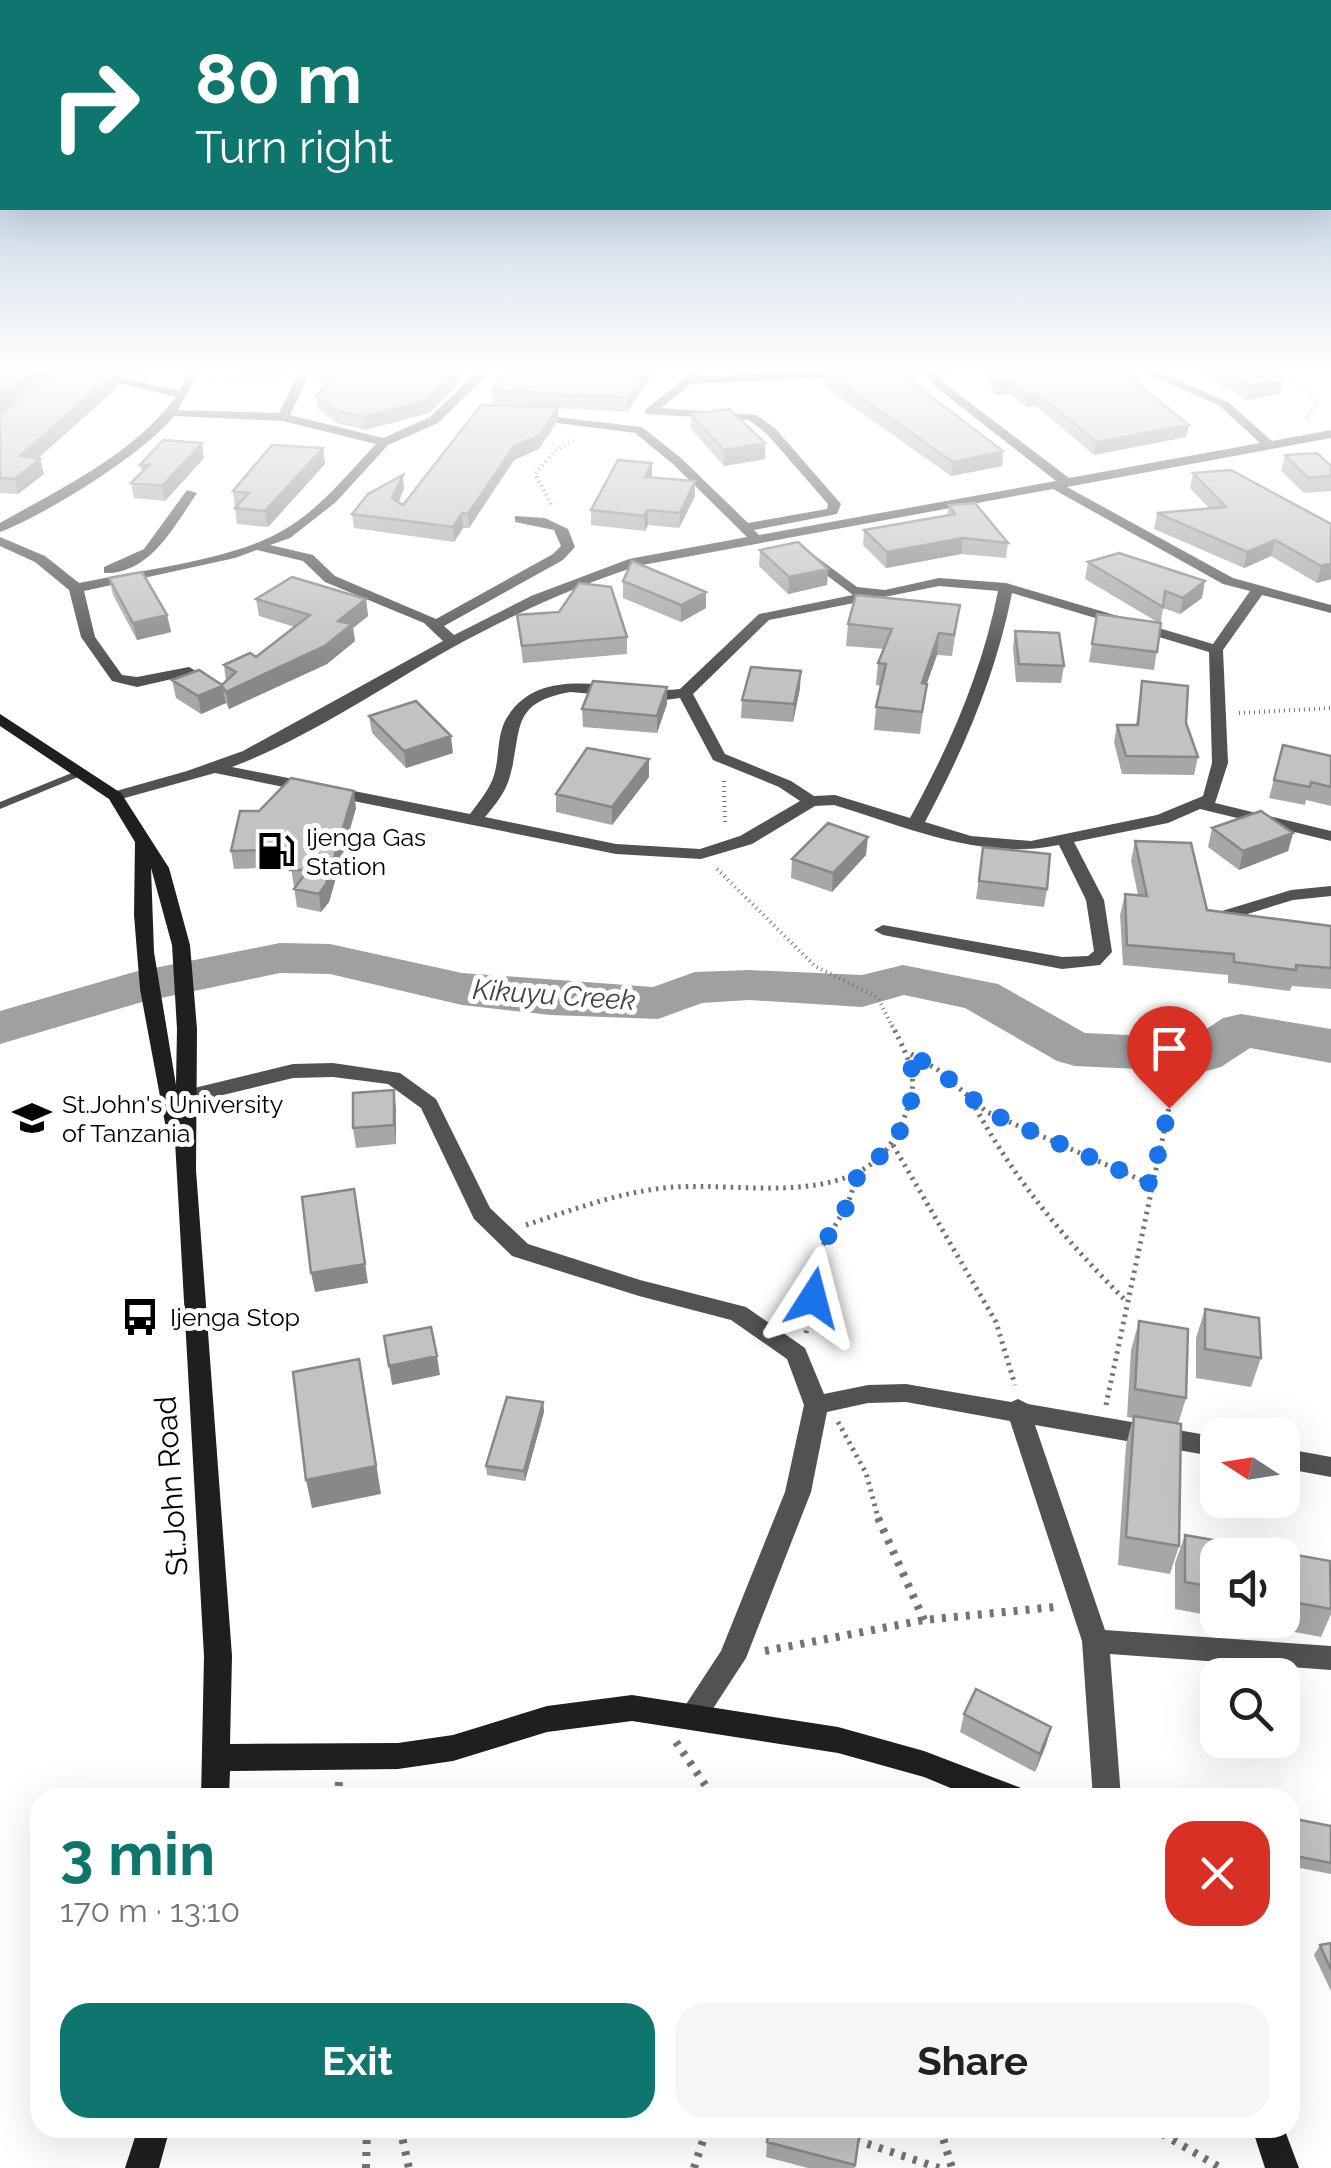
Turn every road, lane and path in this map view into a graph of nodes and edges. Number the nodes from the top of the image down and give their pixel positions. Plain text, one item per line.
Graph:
1 (100, 467) edge
2 (360, 467) edge
3 (538, 467) edge
4 (682, 467) edge
5 (803, 467) edge
6 (1041, 467) edge
7 (1154, 467) edge
8 (1062, 484) junction
9 (191, 493) dead end
10 (520, 519) dead end
11 (548, 522) junction
12 (0, 528) edge
13 (744, 528) junction
14 (787, 534) junction
15 (756, 540) junction
16 (0, 541) edge
17 (257, 547) junction
18 (72, 584) junction
19 (1006, 586) junction
20 (1257, 592) junction
21 (874, 594) junction
22 (1331, 608) edge
23 (435, 625) junction
24 (451, 640) junction
25 (1216, 650) junction
26 (189, 671) edge
27 (685, 693) junction
28 (1331, 708) edge
29 (1218, 712) junction
30 (0, 719) edge
31 (719, 757) junction
32 (215, 768) junction
33 (79, 772) junction
34 (115, 796) junction
35 (812, 802) junction
36 (0, 806) edge
37 (1202, 806) junction
38 (474, 819) junction
39 (914, 826) junction
40 (1331, 836) edge
41 (144, 840) junction
42 (1065, 841) junction
43 (728, 847) junction
44 (701, 854) junction
45 (1331, 892) edge
46 (1228, 915) edge
47 (883, 930) dead end
48 (908, 1053) junction
49 (1186, 1069) dead end
50 (186, 1096) junction
51 (971, 1098) junction
52 (893, 1145) junction
53 (186, 1170) junction
54 (859, 1172) junction
55 (1151, 1184) junction
56 (500, 1236) junction
57 (1126, 1302) junction
58 (797, 1354) junction
59 (821, 1404) junction
60 (1018, 1409) junction
61 (1102, 1428) junction
62 (1200, 1444) edge
63 (1300, 1461) edge
64 (1331, 1467) edge
65 (1082, 1604) junction
66 (924, 1620) junction
67 (1096, 1642) junction
68 (732, 1658) junction
69 (1331, 1658) edge
70 (652, 1709) junction
71 (693, 1715) junction
72 (219, 1758) junction
73 (217, 1788) edge
74 (707, 1788) edge
75 (985, 1788) edge
76 (1106, 1788) edge
77 (151, 2138) edge
78 (367, 2138) edge
79 (402, 2138) edge
80 (704, 2138) edge
81 (850, 2138) edge
82 (943, 2138) edge
83 (1166, 2138) edge
84 (1272, 2138) edge
85 (142, 2168) edge
86 (366, 2168) edge
87 (409, 2168) edge
88 (694, 2168) edge
89 (939, 2168) edge
90 (952, 2168) edge
91 (1221, 2168) edge
92 (1282, 2168) edge

1 - 12 street
2 - 17 street
3 - 11 path
4 - 13 street
5 - 13 street
6 - 8 street
7 - 8 street
8 - 14 street
8 - 20 street
9 - 18 street
10 - 11 street
11 - 23 street
13 - 15 street
14 - 15 street
14 - 21 street
15 - 24 street
16 - 18 street
17 - 18 street
17 - 23 street
18 - 26 street
19 - 21 street
19 - 25 street
19 - 39 street
20 - 22 street
20 - 25 street
21 - 27 street
23 - 24 street
24 - 32 street
25 - 29 street
27 - 31 street
27 - 38 street
28 - 29 path
29 - 37 street
30 - 33 street
31 - 35 street
31 - 43 path
32 - 34 street
32 - 38 street
33 - 34 street
33 - 36 lane
34 - 41 street
35 - 39 street
35 - 43 street
37 - 40 street
37 - 42 street
38 - 44 street
39 - 42 street
41 - 50 street
41 - 53 street
42 - 47 street
43 - 44 street
44 - 48 path
45 - 46 street
48 - 51 path
48 - 52 path
49 - 55 path
50 - 53 street
50 - 56 street
51 - 55 path
51 - 57 path
52 - 54 path
52 - 60 path
53 - 72 street, St.John Road
54 - 56 path
54 - 58 path
55 - 57 path
56 - 58 street
57 - 61 path
58 - 59 street
59 - 60 street
59 - 66 path
59 - 68 street
60 - 61 street
60 - 65 street
61 - 62 street
63 - 64 street
65 - 66 path
65 - 67 street
66 - 68 path
67 - 69 street
67 - 76 street
68 - 71 street
70 - 71 street
70 - 72 street
70 - 74 path
71 - 75 street
72 - 73 street, St.John Road
77 - 85 street
78 - 86 path
79 - 87 path
80 - 88 path
81 - 89 path
82 - 90 path
83 - 91 path
84 - 92 street

